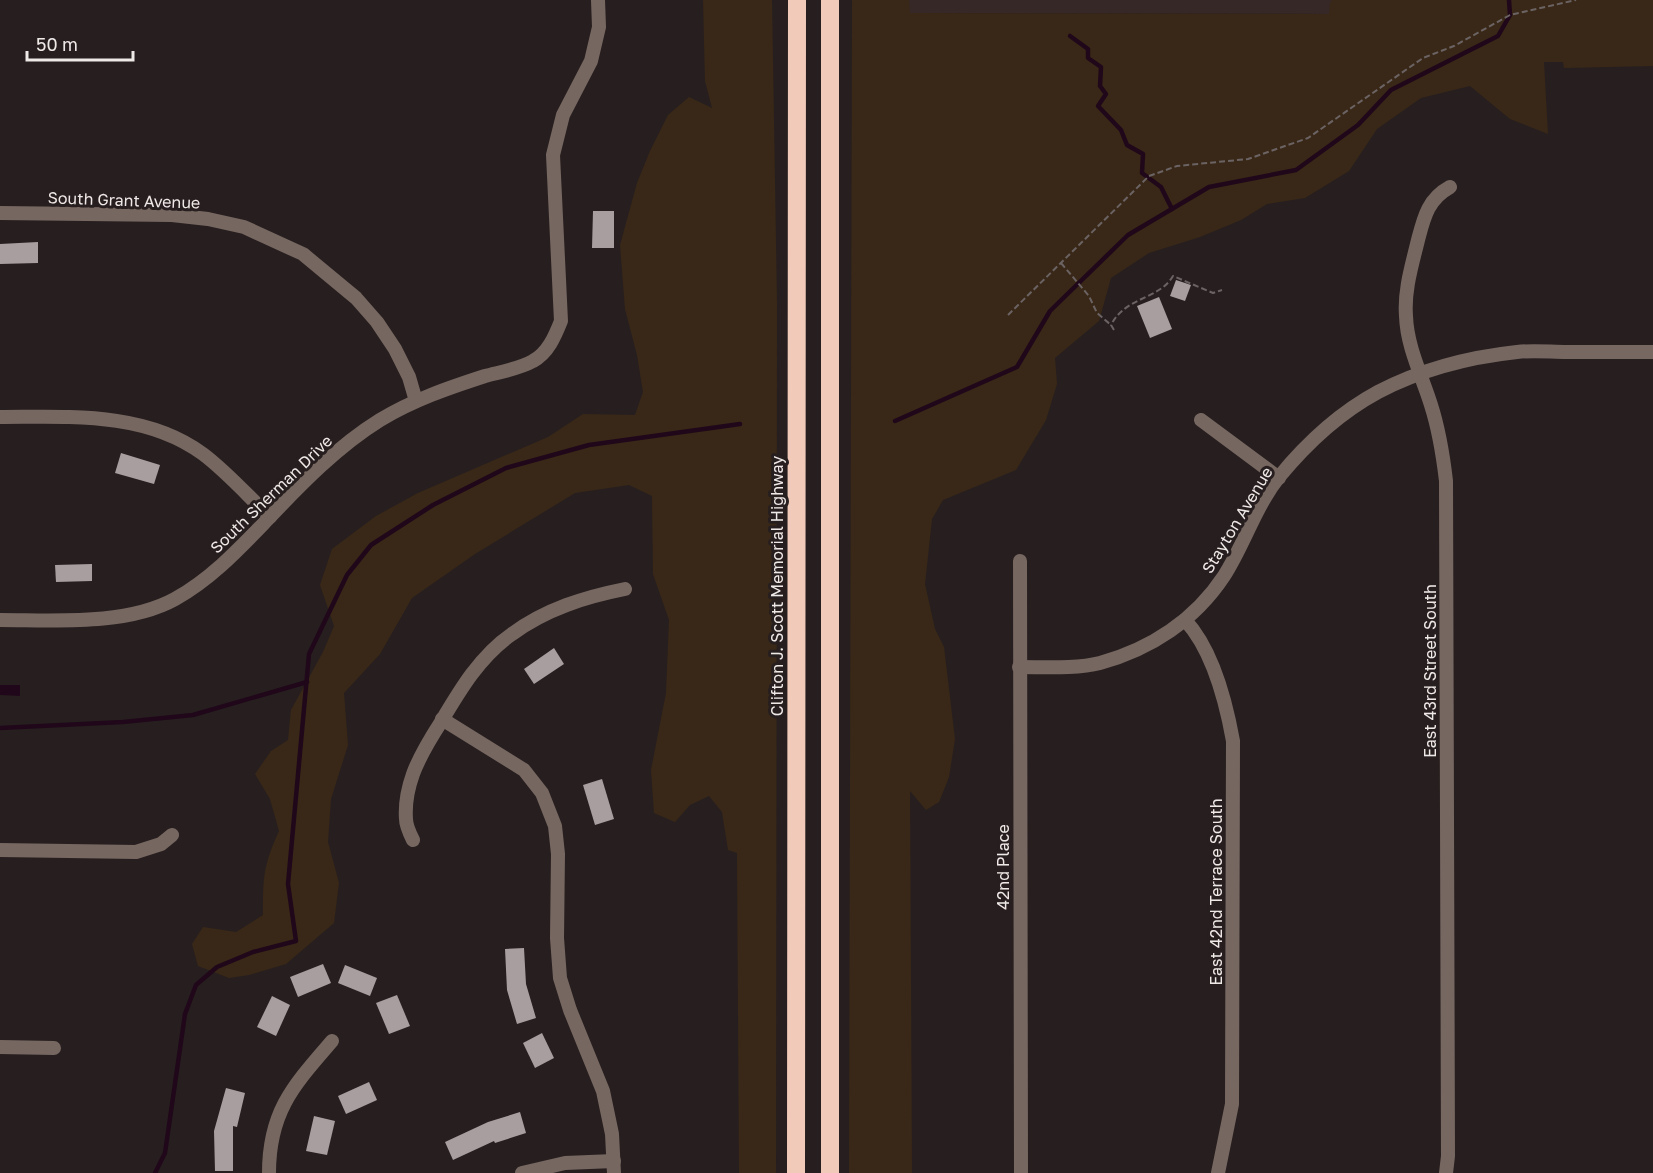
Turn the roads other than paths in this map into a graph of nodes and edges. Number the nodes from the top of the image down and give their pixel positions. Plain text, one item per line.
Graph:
1 (598, 0) edge
2 (797, 0) edge
3 (830, 0) edge
4 (1450, 187) dead end
5 (0, 213) edge
6 (1653, 352) edge
7 (1420, 375) junction
8 (416, 401) junction
9 (0, 417) edge
10 (1201, 420) dead end
11 (1279, 478) junction
12 (270, 517) junction
13 (1020, 561) dead end
14 (625, 589) dead end
15 (0, 620) edge
16 (1185, 620) junction
17 (1019, 667) junction
18 (442, 719) junction
19 (172, 835) dead end
20 (413, 840) dead end
21 (0, 850) edge
22 (332, 1041) dead end
23 (0, 1047) edge
24 (54, 1048) dead end
25 (614, 1167) edge
26 (269, 1173) edge
27 (522, 1173) edge
28 (796, 1173) edge
29 (830, 1173) edge
30 (1021, 1173) edge
31 (1218, 1173) edge
32 (1446, 1173) edge

1 - 8 street, South Sherman Drive
2 - 28 highway, Clifton J. Scott Memorial Highway
3 - 29 highway
4 - 7 street, East 43rd Street South
5 - 8 street, South Grant Avenue
6 - 7 street, Stayton Avenue
7 - 11 street, Stayton Avenue
7 - 32 street, East 43rd Street South
8 - 12 street, South Sherman Drive
9 - 12 street
10 - 11 street
11 - 16 street, Stayton Avenue
12 - 15 street, South Sherman Drive
13 - 17 street, 42nd Place
14 - 18 street
16 - 17 street, Stayton Avenue
16 - 31 street, East 42nd Terrace South
17 - 30 street, 42nd Place
18 - 20 street
18 - 25 street
19 - 21 street
22 - 26 street
23 - 24 street
25 - 27 street

